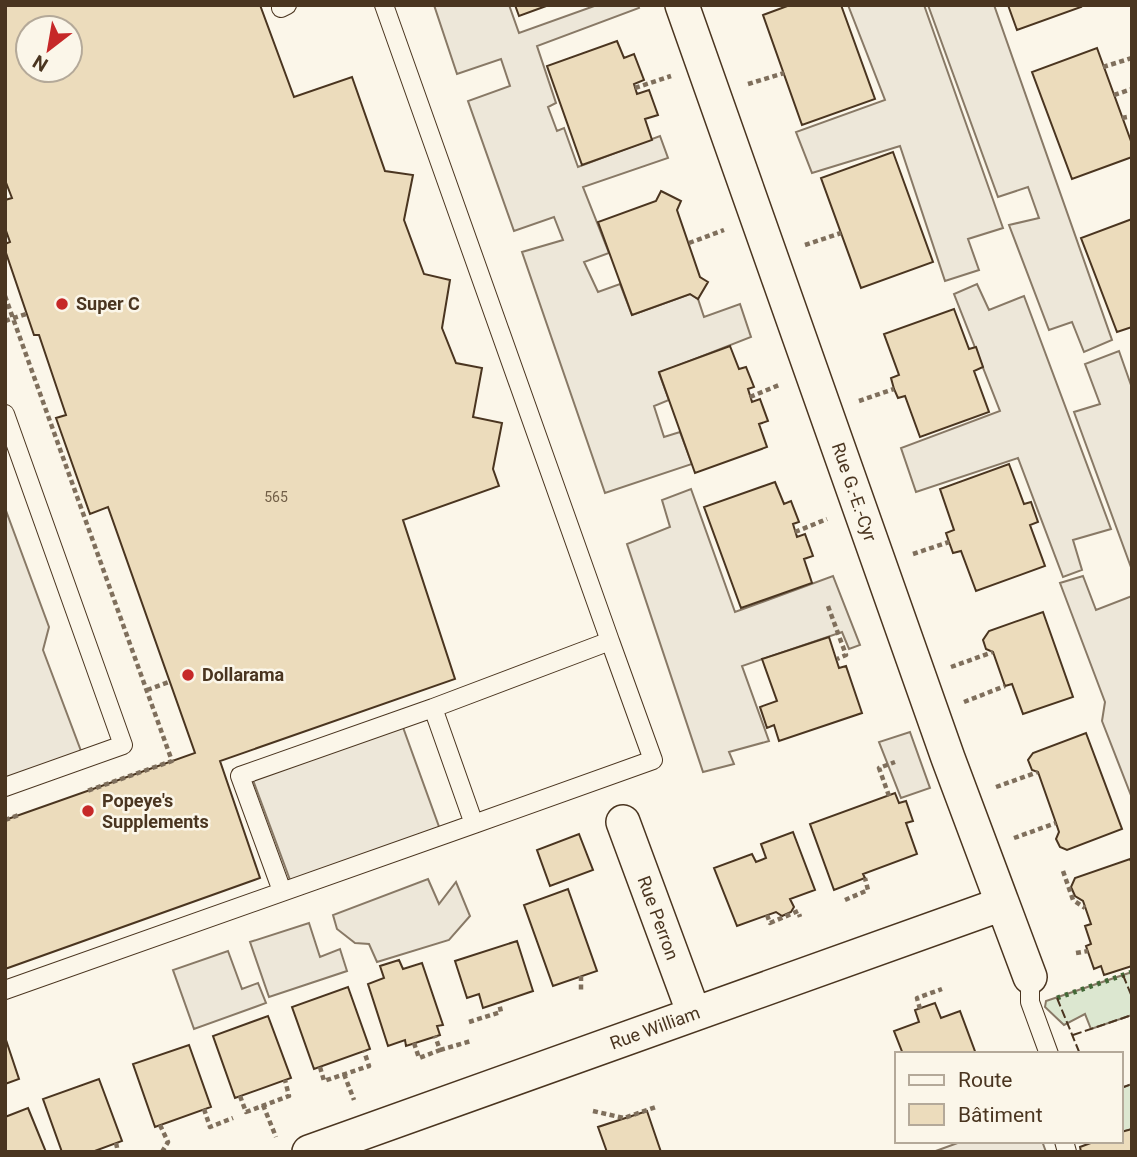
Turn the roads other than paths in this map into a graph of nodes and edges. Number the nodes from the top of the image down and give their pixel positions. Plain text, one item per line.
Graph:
1 (384, 5) edge
2 (682, 5) edge
3 (5, 414) edge
4 (610, 641) junction
5 (433, 708) junction
6 (5, 787) edge
7 (623, 822) dead end
8 (474, 824) junction
9 (282, 891) junction
10 (1002, 904) junction
11 (1030, 977) joint
12 (5, 990) edge
13 (694, 1014) junction
14 (1048, 1052) edge
15 (309, 1152) edge

1 - 4 lane
2 - 10 street, Rue G.-E.-Cyr
3 - 6 lane
4 - 5 lane
4 - 8 lane
5 - 8 lane
5 - 9 lane
7 - 13 street, Rue Perron
8 - 9 lane
9 - 12 lane
10 - 11 street, Rue G.-E.-Cyr
10 - 13 street, Rue William
11 - 14 lane
13 - 15 street, Rue William

